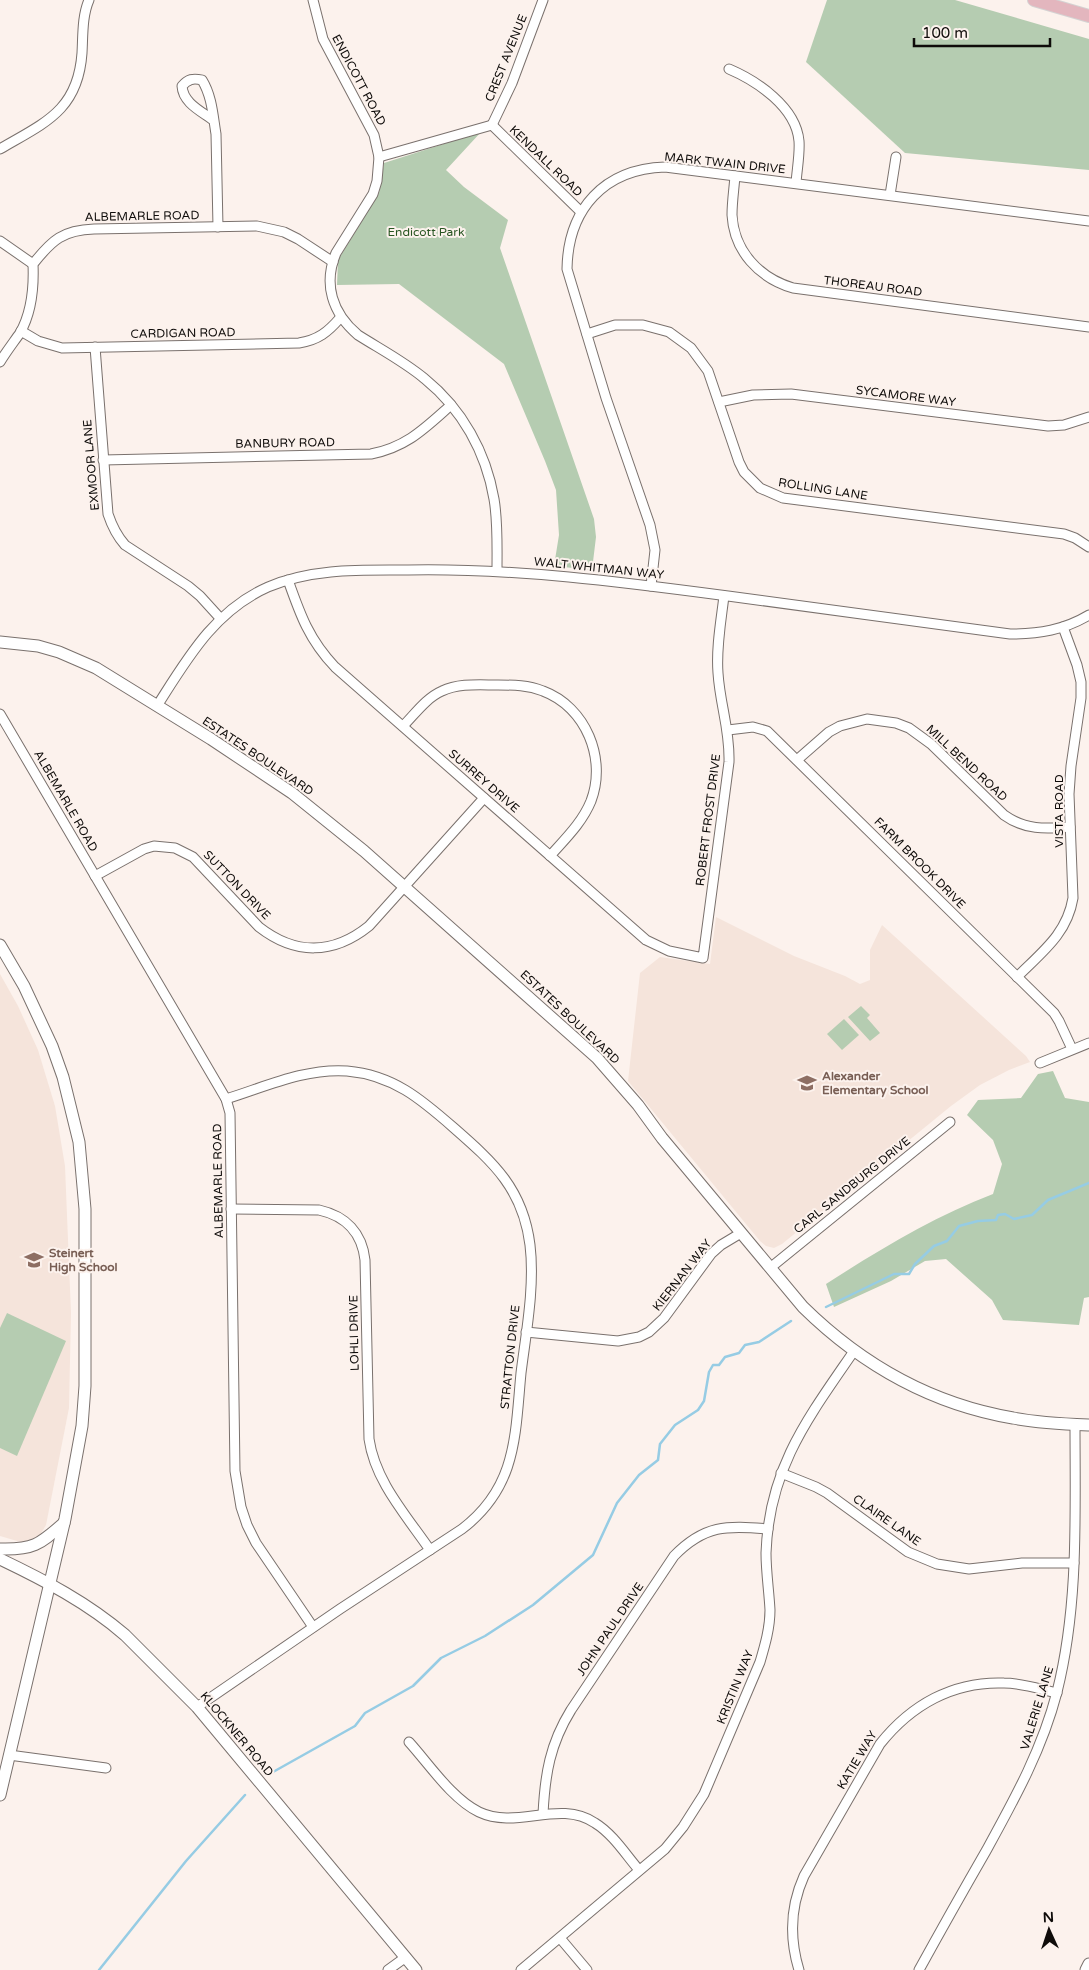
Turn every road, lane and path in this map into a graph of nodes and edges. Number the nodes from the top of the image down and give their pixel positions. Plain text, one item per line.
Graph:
1 (89, 0) edge
2 (314, 0) edge
3 (543, 0) edge
4 (1034, 0) edge
5 (1089, 16) edge
6 (729, 69) dead end
7 (213, 120) junction
8 (492, 125) junction
9 (0, 149) edge
10 (380, 156) junction
11 (896, 157) dead end
12 (735, 176) junction
13 (796, 183) junction
14 (890, 195) junction
15 (581, 212) junction
16 (1089, 221) edge
17 (218, 227) junction
18 (0, 241) edge
19 (332, 262) junction
20 (33, 264) junction
21 (340, 318) junction
22 (1089, 327) edge
23 (21, 331) junction
24 (587, 334) junction
25 (95, 347) junction
26 (0, 362) edge
27 (719, 402) junction
28 (451, 405) junction
29 (1089, 417) edge
30 (103, 460) junction
31 (1089, 547) edge
32 (497, 571) junction
33 (288, 580) junction
34 (651, 586) junction
35 (724, 596) junction
36 (1089, 615) edge
37 (220, 618) junction
38 (1063, 628) junction
39 (0, 642) edge
40 (157, 706) junction
41 (0, 714) edge
42 (402, 726) junction
43 (728, 730) junction
44 (797, 760) junction
45 (484, 798) junction
46 (1070, 827) junction
47 (550, 856) junction
48 (95, 876) junction
49 (406, 886) junction
50 (0, 945) edge
51 (703, 958) joint
52 (1017, 977) junction
53 (1089, 1043) edge
54 (1072, 1049) junction
55 (1040, 1062) dead end
56 (226, 1099) junction
57 (950, 1122) dead end
58 (231, 1210) junction
59 (741, 1233) junction
60 (770, 1268) junction
61 (526, 1332) junction
62 (854, 1351) junction
63 (1074, 1424) junction
64 (1089, 1425) edge
65 (781, 1473) junction
66 (64, 1523) junction
67 (768, 1529) junction
68 (0, 1548) edge
69 (430, 1550) junction
70 (0, 1559) edge
71 (1074, 1564) junction
72 (50, 1582) junction
73 (313, 1627) junction
74 (1057, 1693) junction
75 (198, 1707) junction
76 (409, 1742) dead end
77 (9, 1755) junction
78 (106, 1768) dead end
79 (0, 1794) edge
80 (543, 1814) junction
81 (639, 1870) junction
82 (560, 1938) junction
83 (406, 1957) junction
84 (1089, 1964) edge
85 (388, 1970) edge
86 (416, 1970) edge
87 (521, 1970) edge
88 (587, 1970) edge
89 (799, 1970) edge
90 (919, 1970) edge
91 (1086, 1970) edge

1 - 9 street
2 - 10 street, ENDICOTT ROAD
3 - 8 street, CREST AVENUE
4 - 5 main road
6 - 13 street
7 - 7 street
7 - 17 street
8 - 10 street, KENDALL ROAD
8 - 15 street, KENDALL ROAD
10 - 19 street, ENDICOTT ROAD
11 - 14 street
12 - 13 street, MARK TWAIN DRIVE
12 - 15 street, MARK TWAIN DRIVE
12 - 22 street, THOREAU ROAD
13 - 14 street, MARK TWAIN DRIVE
14 - 16 street, MARK TWAIN DRIVE
15 - 24 street, MARK TWAIN DRIVE
17 - 19 street, ALBEMARLE ROAD
17 - 20 street, ALBEMARLE ROAD
18 - 20 street
19 - 21 street, ENDICOTT ROAD
20 - 23 street
21 - 25 street, CARDIGAN ROAD
21 - 28 street, ENDICOTT ROAD
23 - 25 street, CARDIGAN ROAD
23 - 26 street
24 - 27 street, ROLLING LANE
24 - 34 street, MARK TWAIN DRIVE
25 - 30 street, EXMOOR LANE
27 - 29 street, SYCAMORE WAY
27 - 31 street, ROLLING LANE
28 - 30 street, BANBURY ROAD
28 - 32 street, ENDICOTT ROAD
30 - 37 street, EXMOOR LANE
32 - 33 street, WALT WHITMAN WAY
32 - 34 street, WALT WHITMAN WAY
33 - 37 street, WALT WHITMAN WAY
33 - 42 street, SURREY DRIVE
34 - 35 street, WALT WHITMAN WAY
35 - 38 street, WALT WHITMAN WAY
35 - 43 street, ROBERT FROST DRIVE
36 - 38 street, WALT WHITMAN WAY
37 - 40 street, WALT WHITMAN WAY
38 - 46 street, VISTA ROAD
39 - 40 street, ESTATES BOULEVARD
40 - 49 street, ESTATES BOULEVARD
41 - 48 street, ALBEMARLE ROAD
42 - 45 street, SURREY DRIVE
42 - 47 street
43 - 44 street, FARM BROOK DRIVE
43 - 51 street, ROBERT FROST DRIVE
44 - 46 street, MILL BEND ROAD
44 - 52 street, FARM BROOK DRIVE
45 - 47 street, SURREY DRIVE
45 - 49 street, SUTTON DRIVE
46 - 52 street, VISTA ROAD
47 - 51 street, SURREY DRIVE
48 - 49 street, SUTTON DRIVE
48 - 56 street, ALBEMARLE ROAD
49 - 59 street, ESTATES BOULEVARD
50 - 66 street
52 - 54 street, FARM BROOK DRIVE
53 - 54 street
54 - 55 street
56 - 58 street, ALBEMARLE ROAD
56 - 61 street, STRATTON DRIVE
57 - 60 street, CARL SANDBURG DRIVE
58 - 69 street, LOHLI DRIVE
58 - 73 street, ALBEMARLE ROAD
59 - 60 street, ESTATES BOULEVARD
59 - 61 street, KIERNAN WAY
60 - 62 street, ESTATES BOULEVARD
61 - 69 street, STRATTON DRIVE
62 - 63 street, ESTATES BOULEVARD
62 - 65 street, KRISTIN WAY
63 - 64 street, ESTATES BOULEVARD
63 - 71 street, VALERIE LANE
65 - 67 street, KRISTIN WAY
65 - 71 street, CLAIRE LANE
66 - 68 street
66 - 72 street
67 - 80 street, JOHN PAUL DRIVE
67 - 81 street, KRISTIN WAY
69 - 73 street, STRATTON DRIVE
70 - 72 street, KLOCKNER ROAD
71 - 74 street, VALERIE LANE
72 - 75 street, KLOCKNER ROAD
72 - 77 street
73 - 75 street, STRATTON DRIVE
74 - 89 street, KATIE WAY
74 - 90 street, VALERIE LANE
75 - 83 street, KLOCKNER ROAD
76 - 80 street
77 - 78 street
77 - 79 street
80 - 81 street
81 - 82 street, KRISTIN WAY
82 - 87 street, KRISTIN WAY
82 - 88 street
83 - 85 street
83 - 86 street, KLOCKNER ROAD
84 - 91 street

